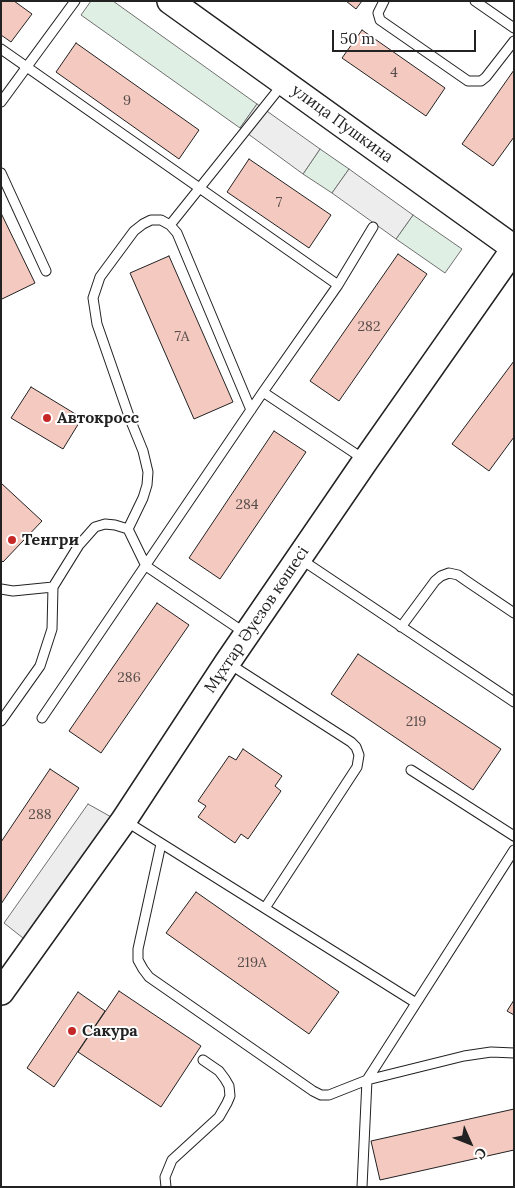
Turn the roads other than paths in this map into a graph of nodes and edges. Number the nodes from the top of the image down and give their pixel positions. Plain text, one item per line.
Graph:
1 (75, 1) edge
2 (170, 1) edge
3 (384, 1) edge
4 (475, 1) edge
5 (514, 28) edge
6 (514, 41) edge
7 (1, 49) edge
8 (28, 68) junction
9 (284, 82) junction
10 (1, 102) edge
11 (1, 173) edge
12 (199, 188) junction
13 (170, 225) junction
14 (373, 227) dead end
15 (514, 249) edge
16 (46, 271) dead end
17 (338, 285) junction
18 (263, 392) junction
19 (251, 410) junction
20 (366, 460) junction
21 (128, 529) junction
22 (299, 558) junction
23 (146, 566) junction
24 (53, 587) junction
25 (1, 589) edge
26 (514, 613) edge
27 (401, 627) junction
28 (247, 634) junction
29 (227, 662) junction
30 (514, 702) edge
31 (42, 718) dead end
32 (1, 721) edge
33 (411, 770) dead end
34 (124, 820) junction
35 (514, 836) edge
36 (161, 844) junction
37 (514, 850) edge
38 (265, 908) junction
39 (1, 992) edge
40 (416, 1003) junction
41 (514, 1053) edge
42 (203, 1060) dead end
43 (367, 1080) junction
44 (166, 1187) edge
45 (362, 1187) edge

1 - 8 lane
2 - 9 street, улица Пушкина
3 - 6 lane
4 - 5 lane
7 - 8 lane
8 - 10 lane
8 - 12 lane
9 - 12 lane
9 - 15 street, улица Пушкина
11 - 16 lane
12 - 13 lane
12 - 17 lane
13 - 19 lane
13 - 21 lane
14 - 17 lane
15 - 20 street, Мұхтар Әуезов көшесі
17 - 18 lane
18 - 19 lane
18 - 20 lane
19 - 23 lane
20 - 22 street, Мұхтар Әуезов көшесі
21 - 23 lane
21 - 24 lane
22 - 27 lane
22 - 28 street, Мұхтар Әуезов көшесі
23 - 28 lane
23 - 31 lane
24 - 25 lane
24 - 32 lane
26 - 27 lane
27 - 30 lane
28 - 29 street, Мұхтар Әуезов көшесі
29 - 34 street, Мұхтар Әуезов көшесі
29 - 38 lane
33 - 35 lane
34 - 36 lane
34 - 39 street, Мұхтар Әуезов көшесі
36 - 38 lane
36 - 43 lane
37 - 40 lane
38 - 40 lane
40 - 43 lane
41 - 43 lane
42 - 44 lane
43 - 45 lane

